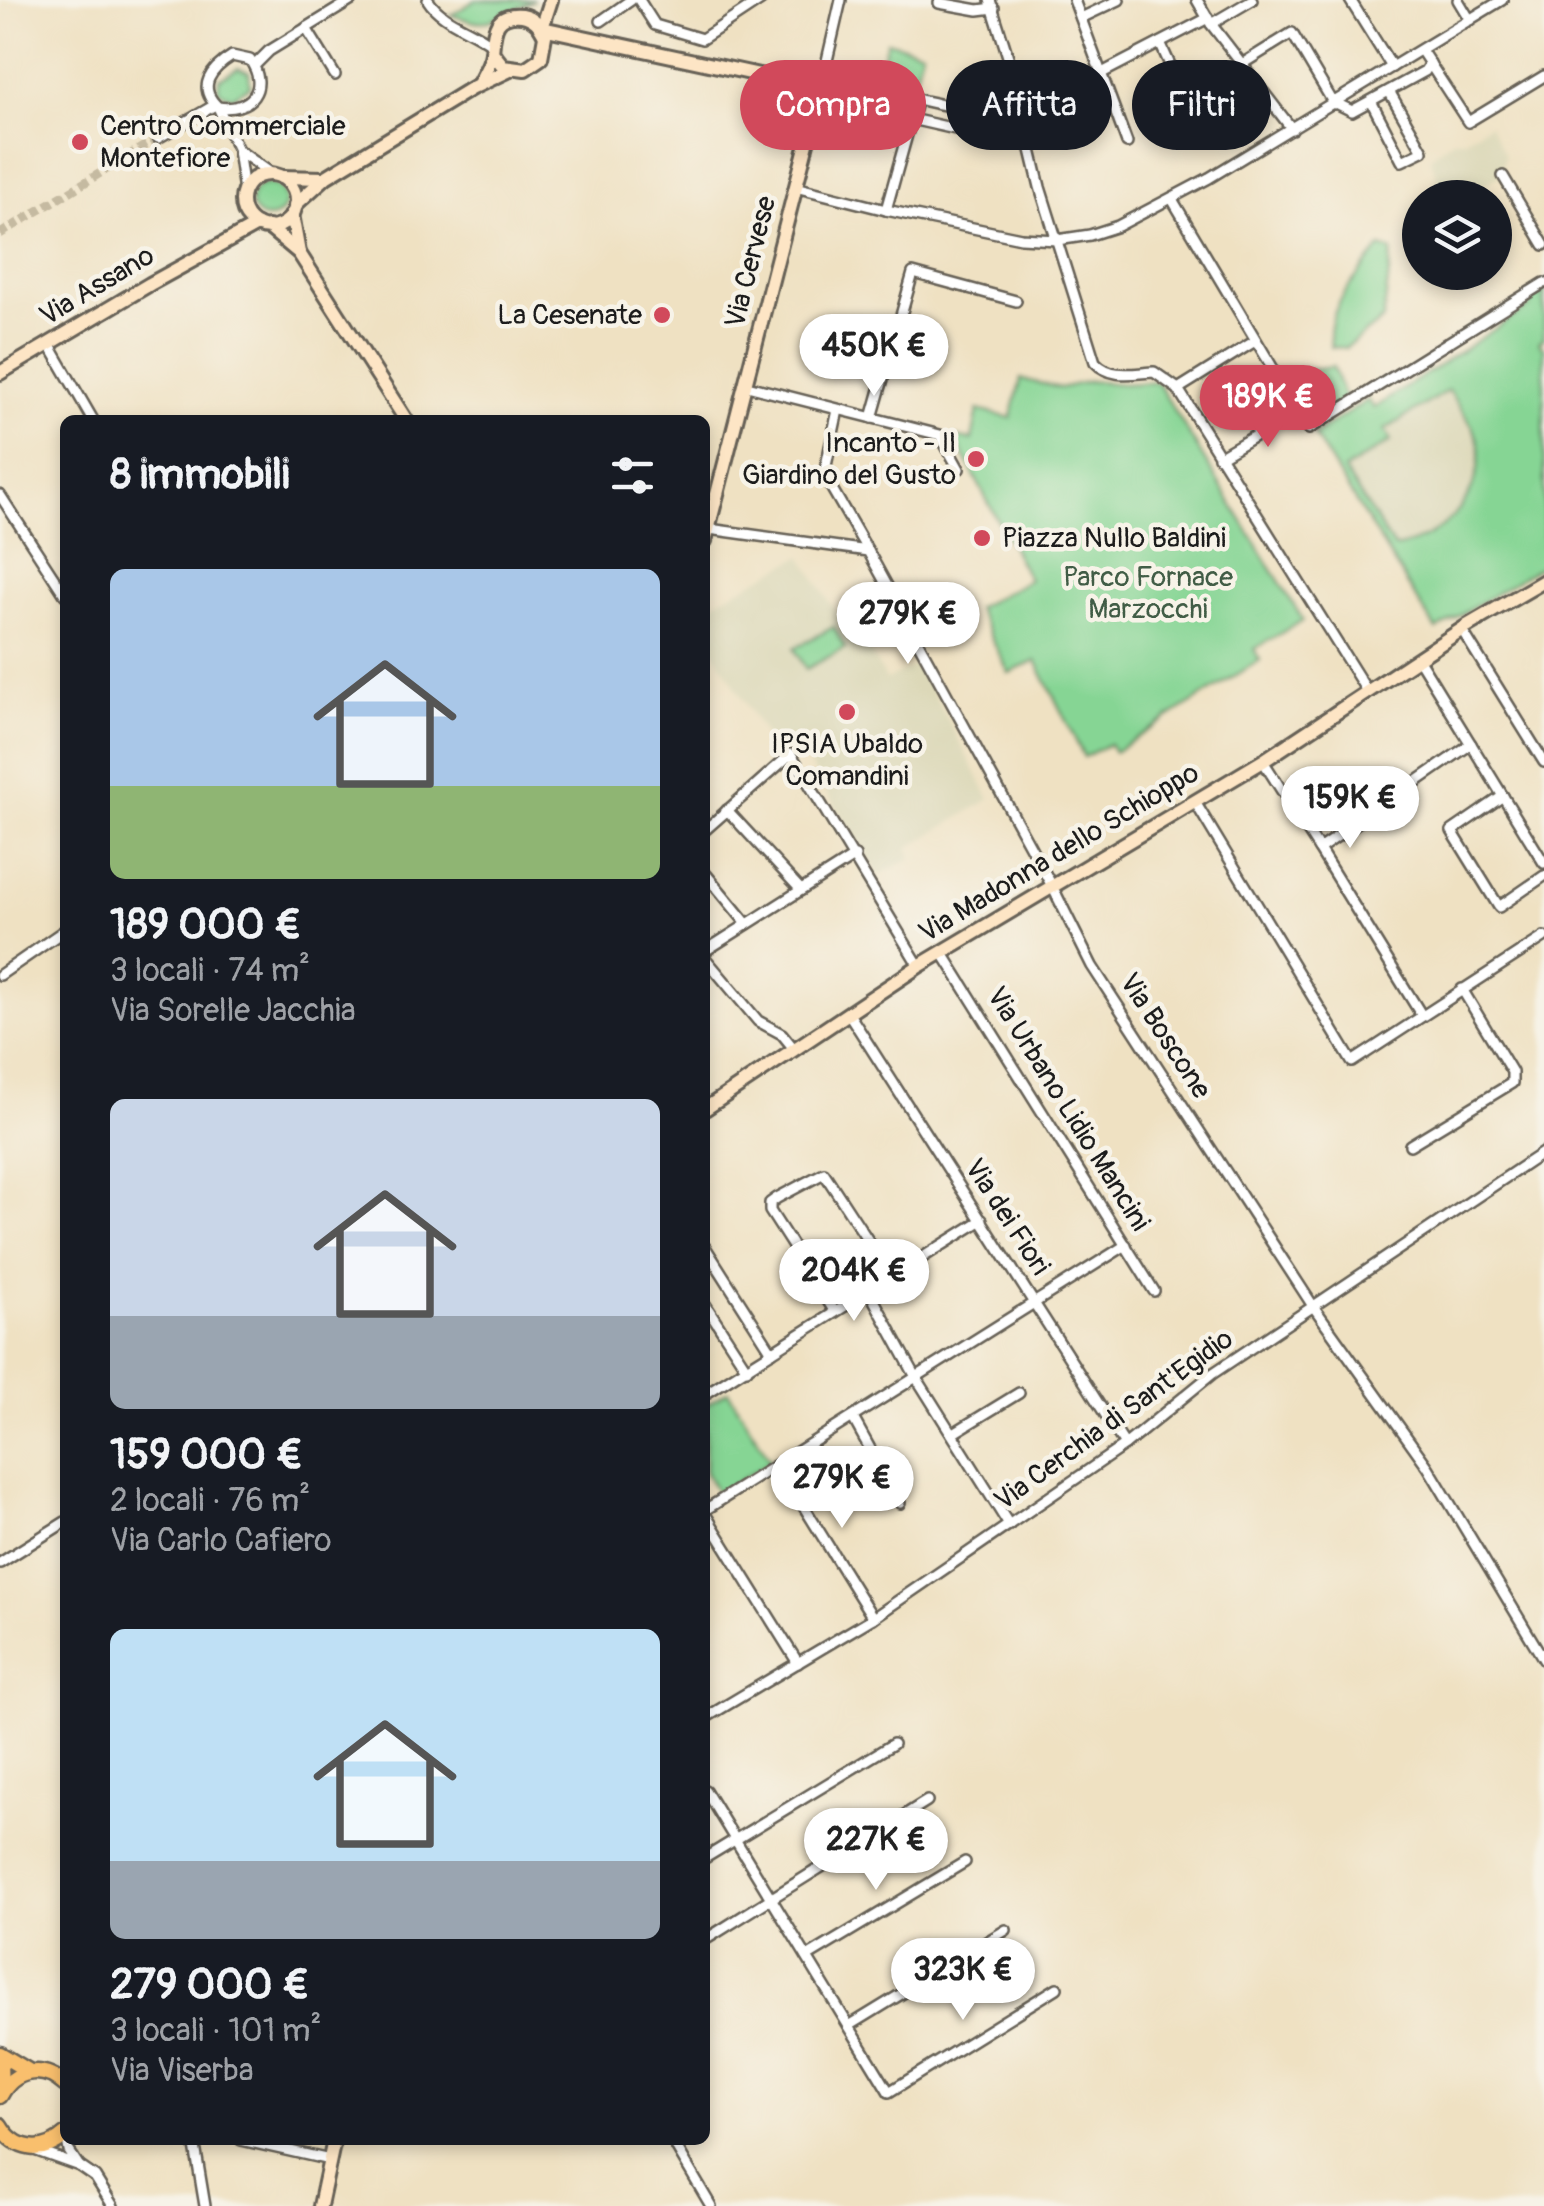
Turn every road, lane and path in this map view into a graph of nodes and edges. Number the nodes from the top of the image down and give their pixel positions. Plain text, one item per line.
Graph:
1 (352, 0) edge
2 (428, 0) edge
3 (631, 0) edge
4 (639, 0) edge
5 (761, 0) edge
6 (841, 0) edge
7 (1074, 0) edge
8 (1118, 0) edge
9 (1197, 0) edge
10 (1252, 0) edge
11 (1350, 0) edge
12 (1458, 0) edge
13 (1502, 0) edge
14 (549, 3) edge
15 (939, 3) dead end
16 (992, 4) edge
17 (521, 15) junction
18 (1081, 18) junction
19 (1470, 20) junction
20 (600, 21) dead end
21 (1210, 21) junction
22 (497, 25) junction
23 (467, 26) junction
24 (306, 28) junction
25 (542, 28) junction
26 (565, 34) junction
27 (582, 34) junction
28 (1160, 43) junction
29 (492, 48) junction
30 (1422, 50) junction
31 (269, 51) junction
32 (544, 52) junction
33 (245, 58) junction
34 (827, 60) edge
35 (1007, 60) edge
36 (1095, 60) edge
37 (1168, 60) edge
38 (1239, 60) edge
39 (1249, 60) edge
40 (1430, 63) junction
41 (254, 66) junction
42 (1392, 67) junction
43 (1112, 68) edge
44 (512, 70) junction
45 (740, 70) edge
46 (334, 75) dead end
47 (1544, 76) edge
48 (479, 84) junction
49 (1389, 91) junction
50 (1372, 101) junction
51 (1271, 102) edge
52 (214, 103) junction
53 (1335, 104) junction
54 (1112, 106) edge
55 (236, 108) junction
56 (198, 117) junction
57 (222, 119) junction
58 (1292, 129) junction
59 (228, 130) junction
60 (158, 138) tunnel mouth
61 (1126, 143) dead end
62 (238, 150) junction
63 (805, 150) edge
64 (902, 150) edge
65 (1032, 150) edge
66 (277, 175) junction
67 (1503, 176) dead end
68 (326, 178) junction
69 (795, 187) junction
70 (242, 196) junction
71 (1172, 199) junction
72 (294, 209) junction
73 (886, 210) junction
74 (263, 226) junction
75 (1057, 240) junction
76 (220, 244) junction
77 (1544, 245) edge
78 (300, 253) junction
79 (1544, 283) edge
80 (1016, 301) dead end
81 (1255, 341) junction
82 (49, 344) junction
83 (0, 374) edge
84 (747, 386) junction
85 (1178, 390) junction
86 (838, 410) junction
87 (1297, 410) junction
88 (91, 415) edge
89 (403, 415) edge
90 (872, 418) junction
91 (1220, 457) junction
92 (959, 469) dead end
93 (0, 495) edge
94 (710, 521) edge
95 (710, 536) edge
96 (868, 551) junction
97 (1544, 581) edge
98 (60, 587) edge
99 (1462, 630) junction
100 (1418, 658) junction
101 (1368, 692) junction
102 (1471, 744) junction
103 (1263, 760) junction
104 (1544, 762) edge
105 (1503, 796) junction
106 (1195, 802) junction
107 (728, 810) junction
108 (710, 826) edge
109 (1319, 849) junction
110 (855, 856) junction
111 (1544, 863) edge
112 (1544, 876) edge
113 (710, 879) edge
114 (1052, 886) junction
115 (801, 890) junction
116 (747, 924) junction
117 (60, 933) edge
118 (1544, 936) edge
119 (710, 950) edge
120 (942, 952) junction
121 (710, 960) edge
122 (919, 966) junction
123 (0, 975) edge
124 (1462, 990) junction
125 (849, 1014) junction
126 (1422, 1016) junction
127 (795, 1050) junction
128 (710, 1107) edge
129 (1410, 1145) dead end
130 (1544, 1152) edge
131 (982, 1220) junction
132 (1126, 1244) junction
133 (710, 1254) edge
134 (892, 1277) junction
135 (1154, 1291) dead end
136 (869, 1292) junction
137 (1036, 1302) junction
138 (1313, 1306) junction
139 (710, 1312) edge
140 (836, 1312) junction
141 (772, 1352) junction
142 (747, 1368) junction
143 (916, 1377) junction
144 (710, 1391) edge
145 (1019, 1393) dead end
146 (853, 1418) junction
147 (952, 1434) junction
148 (1126, 1445) junction
149 (778, 1465) junction
150 (900, 1502) dead end
151 (710, 1509) edge
152 (710, 1520) edge
153 (60, 1525) edge
154 (1009, 1525) junction
155 (0, 1563) edge
156 (873, 1618) junction
157 (1544, 1660) edge
158 (798, 1663) junction
159 (710, 1715) edge
160 (893, 1744) dead end
161 (710, 1798) edge
162 (927, 1801) dead end
163 (736, 1839) junction
164 (710, 1855) edge
165 (964, 1862) dead end
166 (772, 1899) junction
167 (1006, 1930) dead end
168 (710, 1937) edge
169 (807, 1957) junction
170 (1057, 1988) dead end
171 (849, 2026) junction
172 (0, 2058) edge
173 (30, 2072) junction
174 (60, 2079) edge
175 (1, 2094) edge
176 (0, 2125) edge
177 (6, 2141) edge
178 (60, 2141) edge
179 (68, 2145) edge
180 (195, 2145) edge
181 (263, 2145) edge
182 (333, 2145) edge
183 (675, 2145) edge
184 (29, 2148) junction
185 (330, 2160) junction
186 (79, 2166) junction
187 (112, 2206) edge
188 (205, 2206) edge
189 (320, 2206) edge
190 (711, 2206) edge

1 - 24 street
2 - 23 street
3 - 20 street
4 - 5 street
6 - 34 street, Via Cervese
7 - 18 street
8 - 18 street
9 - 21 street
10 - 21 street
11 - 42 street
12 - 19 street
13 - 19 street
14 - 17 street
14 - 25 street
14 - 26 street
15 - 16 street
16 - 35 street
17 - 22 street
17 - 25 street
18 - 36 street
19 - 30 street
21 - 28 street
21 - 38 street
22 - 23 street
22 - 29 street
23 - 29 street
24 - 31 street
24 - 46 street
25 - 26 street
25 - 32 street
26 - 27 street
27 - 32 street
27 - 45 street
28 - 37 street
28 - 43 street
29 - 44 street
29 - 48 street
30 - 40 street
30 - 42 street
31 - 33 street
31 - 41 street
32 - 44 street
33 - 41 street
33 - 52 street
39 - 53 street
40 - 47 street
40 - 49 street
41 - 55 street
42 - 53 street
44 - 48 street
48 - 68 street
49 - 50 street
49 - 50 street
50 - 53 street
51 - 58 street
52 - 55 street
52 - 56 street
52 - 57 street
53 - 58 street
54 - 61 street
55 - 59 street
56 - 57 street
56 - 60 street
57 - 59 street
58 - 71 street
59 - 62 street
62 - 66 street
62 - 70 street
63 - 69 street, Via Cervese
64 - 73 street
65 - 75 street
66 - 68 street
66 - 70 street
66 - 72 street
67 - 77 street
68 - 72 street
69 - 73 street
69 - 84 street, Via Cervese
70 - 74 street
70 - 76 street
71 - 75 street
71 - 81 street
72 - 74 street
72 - 78 street
73 - 75 street
74 - 76 street, Via Assano
74 - 78 street
75 - 85 street
76 - 82 street, Via Assano
78 - 89 street
79 - 87 street
80 - 90 street
81 - 85 street
81 - 87 street
82 - 83 street, Via Assano
82 - 88 street
84 - 86 street
84 - 94 street, Via Cervese
85 - 91 street
86 - 90 street
86 - 96 street, Via Boscone
87 - 91 street
90 - 92 street
91 - 101 street
93 - 98 street
95 - 96 street
96 - 114 street, Via Boscone
97 - 99 street, Via Madonna dello Schioppo
99 - 100 street, Via Madonna dello Schioppo
99 - 104 street
100 - 101 street, Via Madonna dello Schioppo
100 - 102 street
101 - 103 street, Via Madonna dello Schioppo
102 - 105 street
102 - 109 street
103 - 106 street, Via Madonna dello Schioppo
103 - 109 street
105 - 111 street
105 - 112 street
106 - 114 street, Via Madonna dello Schioppo
106 - 126 street
107 - 108 street
107 - 110 street
107 - 115 street
109 - 126 street
110 - 115 street
110 - 122 street
113 - 116 street
114 - 120 street, Via Madonna dello Schioppo
114 - 138 street, Via Boscone
115 - 116 street
116 - 119 street
117 - 123 street
118 - 124 street
120 - 122 street, Via Madonna dello Schioppo
120 - 132 street, Via Urbano Lidio Mancini
121 - 127 street
122 - 125 street, Via Madonna dello Schioppo
124 - 126 street
124 - 129 street
125 - 127 street, Via Madonna dello Schioppo
125 - 131 street, Via dei Fiori
127 - 128 street, Via Madonna dello Schioppo
130 - 138 street, Via Cerchia di Sant'Egidio
131 - 134 street
131 - 137 street, Via dei Fiori
132 - 135 street, Via Urbano Lidio Mancini
132 - 137 street
133 - 141 street
134 - 136 street
134 - 140 street
136 - 140 street
136 - 143 street
137 - 143 street
137 - 148 street, Via dei Fiori
138 - 148 street, Via Cerchia di Sant'Egidio
138 - 157 street, Via Boscone
139 - 142 street
140 - 141 street
141 - 142 street
142 - 144 street
143 - 146 street
143 - 147 street
145 - 147 street
146 - 149 street
146 - 150 street
147 - 154 street
148 - 154 street, Via Cerchia di Sant'Egidio
149 - 151 street
149 - 156 street
152 - 158 street
153 - 155 street
154 - 156 street, Via Cerchia di Sant'Egidio
156 - 158 street, Via Cerchia di Sant'Egidio
158 - 159 street, Via Cerchia di Sant'Egidio
160 - 163 street
161 - 163 street
162 - 166 street
163 - 164 street
163 - 166 street
165 - 169 street
166 - 168 street
166 - 169 street
167 - 171 street
169 - 171 street
170 - 171 street
172 - 173 main road
172 - 175 main road
173 - 174 main road
173 - 175 main road
176 - 177 main road
177 - 184 main road
178 - 184 main road
179 - 186 street
180 - 188 street
181 - 185 street
182 - 185 street
183 - 190 street
184 - 186 street
185 - 189 street
186 - 187 street

